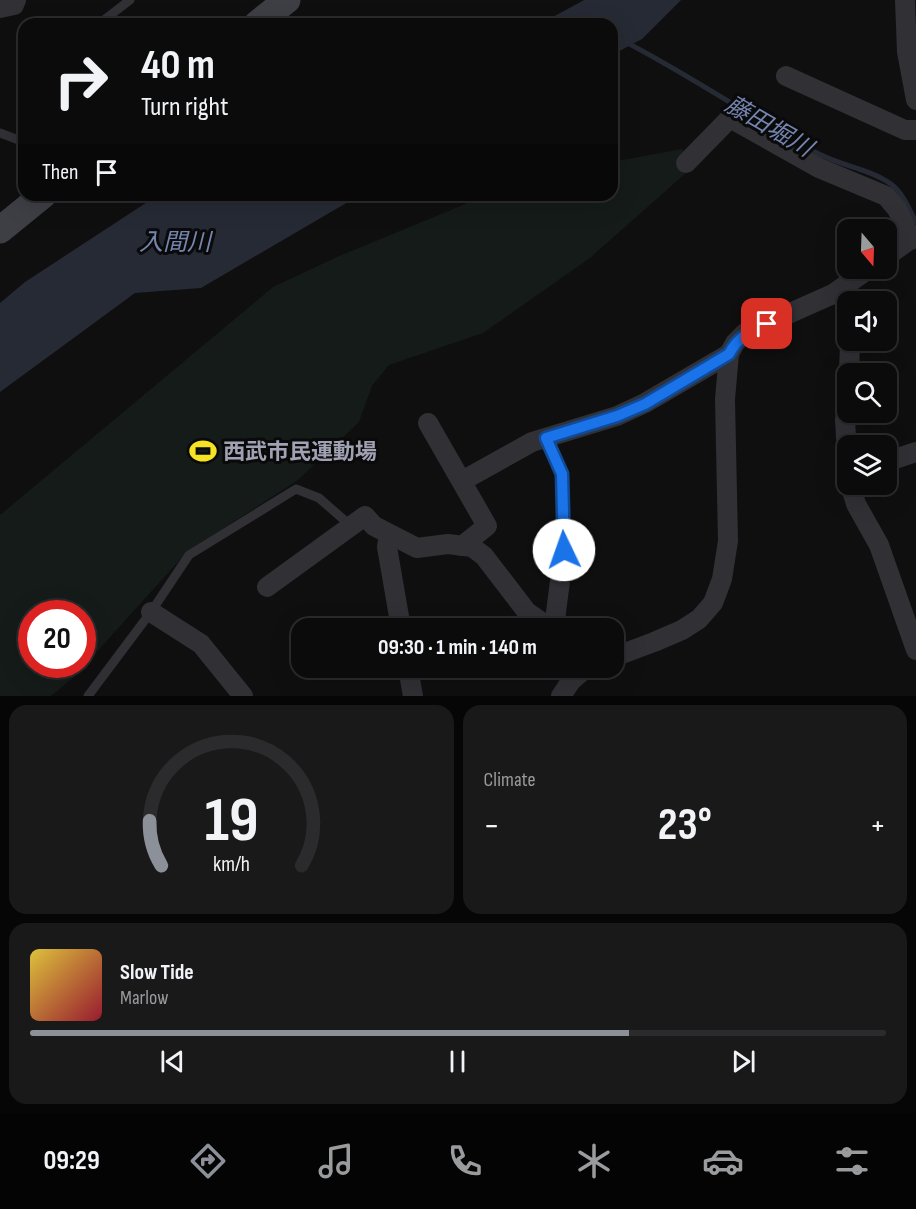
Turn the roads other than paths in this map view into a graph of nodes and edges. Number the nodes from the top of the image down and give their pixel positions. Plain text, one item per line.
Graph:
1 (16, 0) edge
2 (130, 0) edge
3 (287, 0) edge
4 (0, 8) edge
5 (909, 8) edge
6 (107, 18) edge
7 (264, 18) edge
8 (786, 76) dead end
9 (916, 100) edge
10 (916, 130) edge
11 (0, 134) edge
12 (18, 140) edge
13 (686, 163) dead end
14 (36, 201) edge
15 (0, 230) edge
16 (914, 237) edge
17 (897, 249) edge
18 (856, 279) edge
19 (844, 288) junction
20 (844, 291) edge
21 (729, 354) junction
22 (428, 423) dead end
23 (546, 438) junction
24 (916, 452) edge
25 (897, 458) edge
26 (462, 481) junction
27 (853, 495) edge
28 (352, 526) junction
29 (389, 535) junction
30 (462, 546) junction
31 (564, 550) joint
32 (267, 587) dead end
33 (151, 612) junction
34 (399, 618) edge
35 (536, 618) edge
36 (554, 618) edge
37 (916, 650) edge
38 (624, 653) edge
39 (410, 678) edge
40 (88, 696) edge
41 (243, 696) edge
42 (413, 696) edge

1 - 4 street
2 - 6 lane
3 - 7 street
5 - 9 street
8 - 10 street
11 - 12 lane
13 - 16 street
14 - 15 street
16 - 17 street
18 - 19 street
19 - 20 street
19 - 21 street
21 - 23 street
21 - 38 street
22 - 26 street
23 - 26 street
23 - 31 lane
24 - 25 street
26 - 30 street
27 - 37 street
28 - 29 street
28 - 32 street
28 - 33 lane
29 - 30 street
29 - 34 street
30 - 35 street
31 - 36 street
33 - 40 lane
33 - 41 street
39 - 42 street

